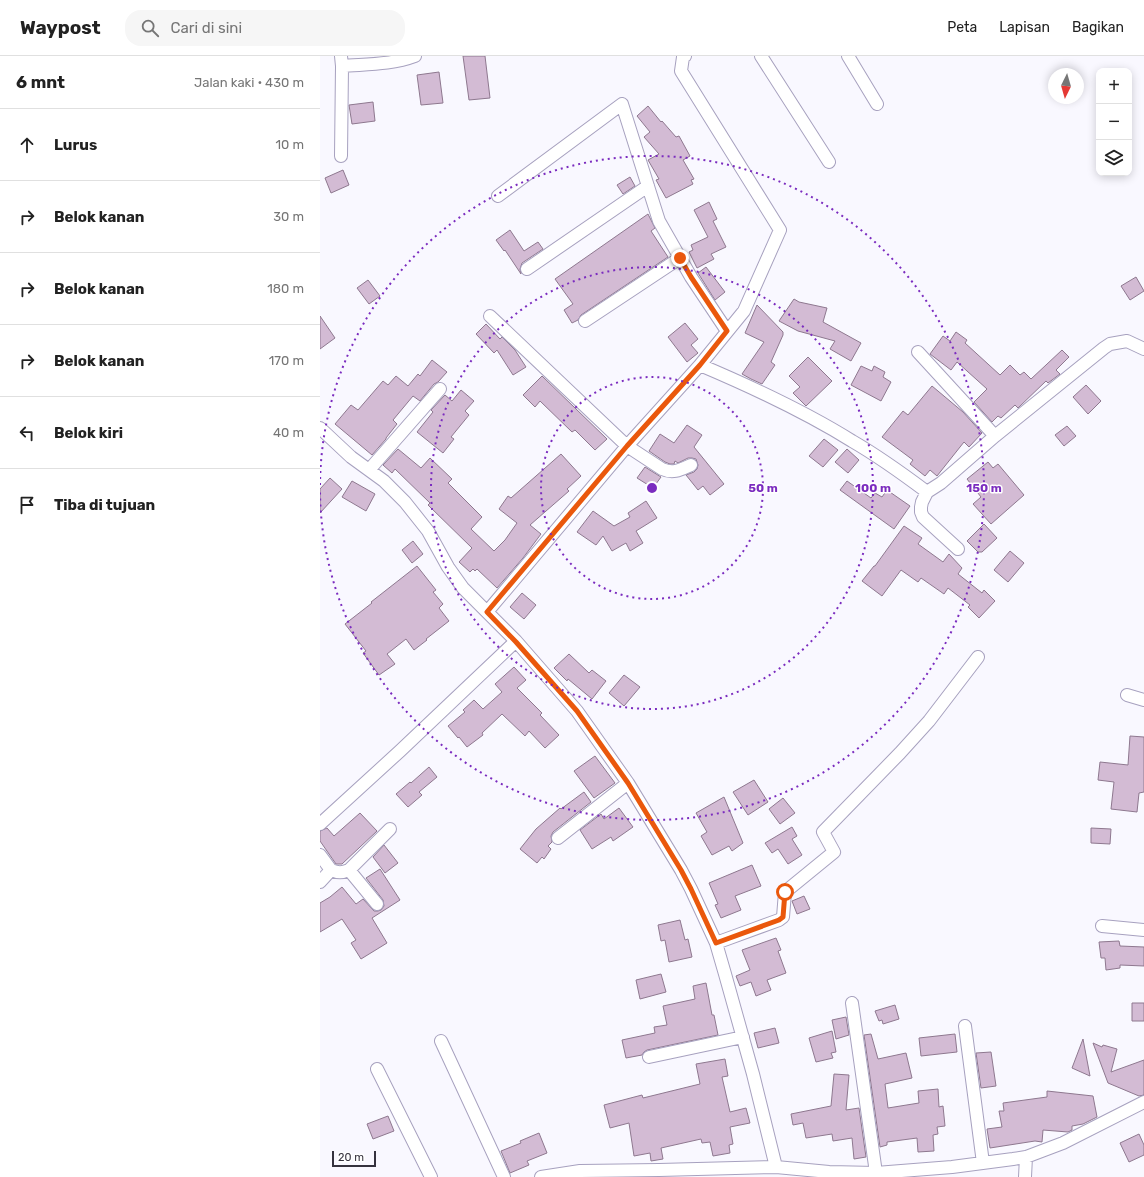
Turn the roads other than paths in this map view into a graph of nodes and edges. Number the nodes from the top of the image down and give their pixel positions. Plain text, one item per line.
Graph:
1 (414, 56) edge
2 (685, 56) edge
3 (761, 56) edge
4 (848, 56) edge
5 (341, 61) edge
6 (878, 104) dead end
7 (341, 156) dead end
8 (829, 162) dead end
9 (648, 186) junction
10 (498, 196) dead end
11 (680, 258) junction
12 (527, 269) dead end
13 (490, 316) dead end
14 (585, 321) dead end
15 (727, 331) junction
16 (1144, 349) edge
17 (918, 352) dead end
18 (700, 365) junction
19 (440, 389) dead end
20 (320, 428) edge
21 (995, 436) junction
22 (627, 446) junction
23 (691, 465) dead end
24 (369, 470) junction
25 (927, 492) junction
26 (958, 549) dead end
27 (487, 612) junction
28 (516, 642) junction
29 (978, 657) dead end
30 (1127, 695) dead end
31 (1144, 700) edge
32 (628, 783) junction
33 (320, 824) edge
34 (390, 829) dead end
35 (558, 838) dead end
36 (320, 855) edge
37 (331, 870) junction
38 (349, 870) junction
39 (320, 882) edge
40 (377, 904) dead end
41 (1102, 926) dead end
42 (1144, 930) edge
43 (716, 943) junction
44 (852, 1003) dead end
45 (965, 1026) dead end
46 (743, 1038) junction
47 (441, 1041) dead end
48 (649, 1058) dead end
49 (377, 1069) dead end
50 (1144, 1102) edge
51 (1026, 1157) junction
52 (983, 1163) junction
53 (776, 1167) junction
54 (876, 1172) junction
55 (660, 1174) edge
56 (431, 1177) edge
57 (504, 1177) edge
58 (541, 1177) edge
59 (1025, 1177) edge

1 - 5 street
2 - 15 street
3 - 8 street
4 - 6 street
5 - 7 street
9 - 10 street
9 - 11 street
9 - 12 street
11 - 14 street
11 - 15 street
13 - 22 street
15 - 18 street
16 - 21 street
17 - 21 street
18 - 22 street
18 - 25 street
19 - 24 street
20 - 24 street
21 - 25 street
22 - 23 street
22 - 27 street
24 - 27 street
25 - 26 street
27 - 28 street
28 - 32 street
28 - 33 street
29 - 43 street
30 - 31 street
32 - 35 street
32 - 43 street
34 - 38 street
36 - 37 street
37 - 38 street
37 - 39 street
38 - 40 street
41 - 42 street
43 - 46 street
44 - 54 street
45 - 52 street
46 - 48 street
46 - 53 street
47 - 57 street
49 - 56 street
50 - 51 street
51 - 52 street
51 - 59 street
52 - 54 street
53 - 54 street
53 - 55 street
55 - 58 street

